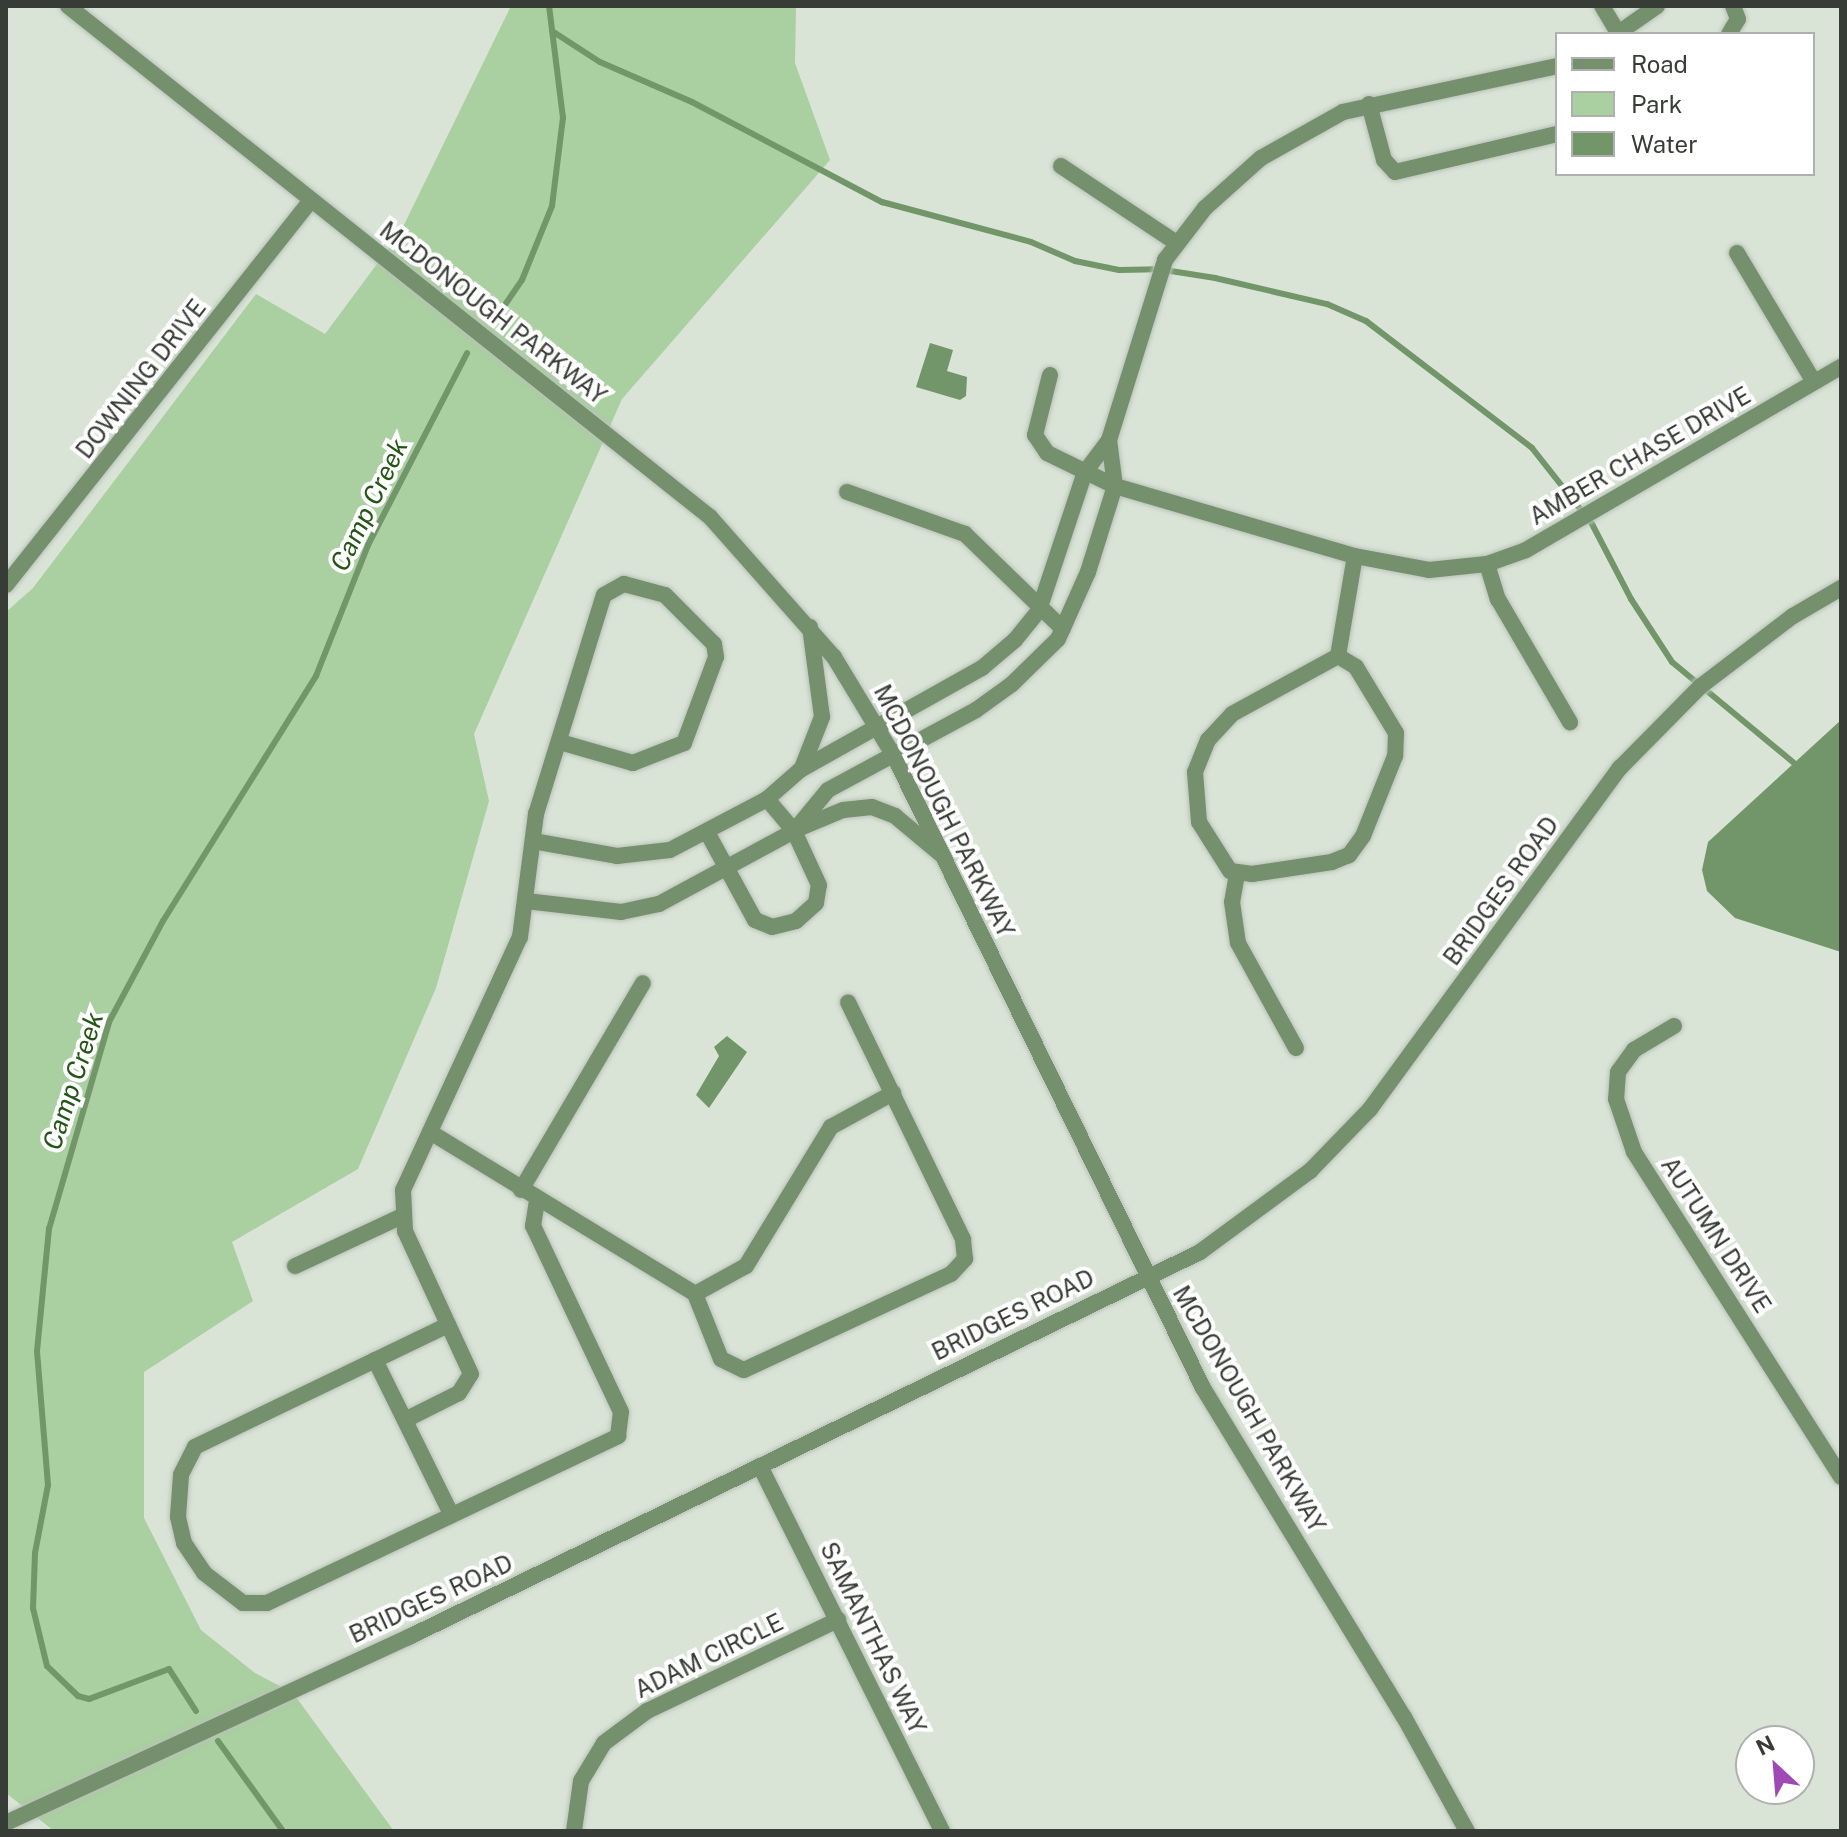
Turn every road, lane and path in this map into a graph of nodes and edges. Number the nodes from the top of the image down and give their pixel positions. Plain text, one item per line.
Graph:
1 (68, 6) edge
2 (1602, 6) edge
3 (1657, 6) edge
4 (1733, 6) edge
5 (1617, 32) edge
6 (1621, 32) edge
7 (1730, 32) edge
8 (1555, 66) edge
9 (1369, 104) junction
10 (1555, 134) edge
11 (1061, 166) dead end
12 (311, 200) junction
13 (1175, 242) junction
14 (1737, 253) dead end
15 (1841, 367) edge
16 (1050, 375) dead end
17 (1814, 382) junction
18 (1109, 440) junction
19 (1085, 472) junction
20 (1115, 486) junction
21 (847, 492) dead end
22 (1355, 556) junction
23 (1487, 564) junction
24 (6, 585) edge
25 (1841, 588) edge
26 (1039, 610) junction
27 (810, 627) junction
28 (1063, 629) junction
29 (1338, 656) junction
30 (1570, 722) dead end
31 (879, 728) junction
32 (560, 742) junction
33 (894, 756) junction
34 (800, 770) junction
35 (767, 799) junction
36 (794, 831) junction
37 (707, 832) junction
38 (533, 841) junction
39 (944, 857) junction
40 (725, 868) junction
41 (1237, 874) junction
42 (526, 901) junction
43 (643, 983) dead end
44 (848, 1002) dead end
45 (1674, 1026) dead end
46 (1296, 1048) dead end
47 (893, 1093) junction
48 (430, 1132) junction
49 (521, 1190) junction
50 (537, 1200) junction
51 (402, 1216) junction
52 (295, 1266) dead end
53 (1148, 1278) junction
54 (695, 1294) junction
55 (448, 1325) junction
56 (375, 1360) junction
57 (405, 1420) junction
58 (760, 1466) junction
59 (1841, 1477) edge
60 (451, 1514) junction
61 (838, 1620) junction
62 (6, 1823) edge
63 (574, 1831) edge
64 (942, 1831) edge
65 (1467, 1831) edge

1 - 12 street, MCDONOUGH PARKWAY
2 - 5 street
3 - 6 street
4 - 7 street
8 - 9 street
9 - 10 street
9 - 13 street
11 - 13 street
12 - 24 street, DOWNING DRIVE
12 - 27 street, MCDONOUGH PARKWAY
13 - 18 street
14 - 17 street
15 - 17 street, AMBER CHASE DRIVE
16 - 19 street, AMBER CHASE DRIVE
17 - 23 street, AMBER CHASE DRIVE
18 - 19 street
18 - 20 street
19 - 20 street, AMBER CHASE DRIVE
19 - 26 street
20 - 22 street, AMBER CHASE DRIVE
20 - 28 street
21 - 26 street
22 - 23 street, AMBER CHASE DRIVE
22 - 29 street
23 - 30 street
25 - 53 street, BRIDGES ROAD
26 - 28 street
26 - 31 street
27 - 31 street, MCDONOUGH PARKWAY
27 - 34 street
28 - 33 street
29 - 41 street
29 - 41 street
31 - 33 street, MCDONOUGH PARKWAY
31 - 34 street
32 - 32 street
32 - 38 street
33 - 36 street
33 - 39 street, MCDONOUGH PARKWAY
34 - 35 street
35 - 36 street
35 - 37 street
36 - 39 street
36 - 40 street
36 - 40 street
37 - 38 street
37 - 40 street
38 - 42 street
39 - 53 street, MCDONOUGH PARKWAY
40 - 42 street
41 - 46 street
42 - 48 street
43 - 49 street
44 - 47 street
45 - 59 street, AUTUMN DRIVE
47 - 54 street
47 - 54 street
48 - 49 street
48 - 51 street
49 - 50 street
50 - 54 street
50 - 60 street
51 - 52 street
51 - 55 street
53 - 58 street, BRIDGES ROAD
53 - 65 street, MCDONOUGH PARKWAY
55 - 56 street
55 - 57 street
56 - 57 street
56 - 60 street
57 - 60 street
58 - 61 street, SAMANTHAS WAY
58 - 62 street, BRIDGES ROAD
61 - 63 street, ADAM CIRCLE
61 - 64 street, SAMANTHAS WAY

